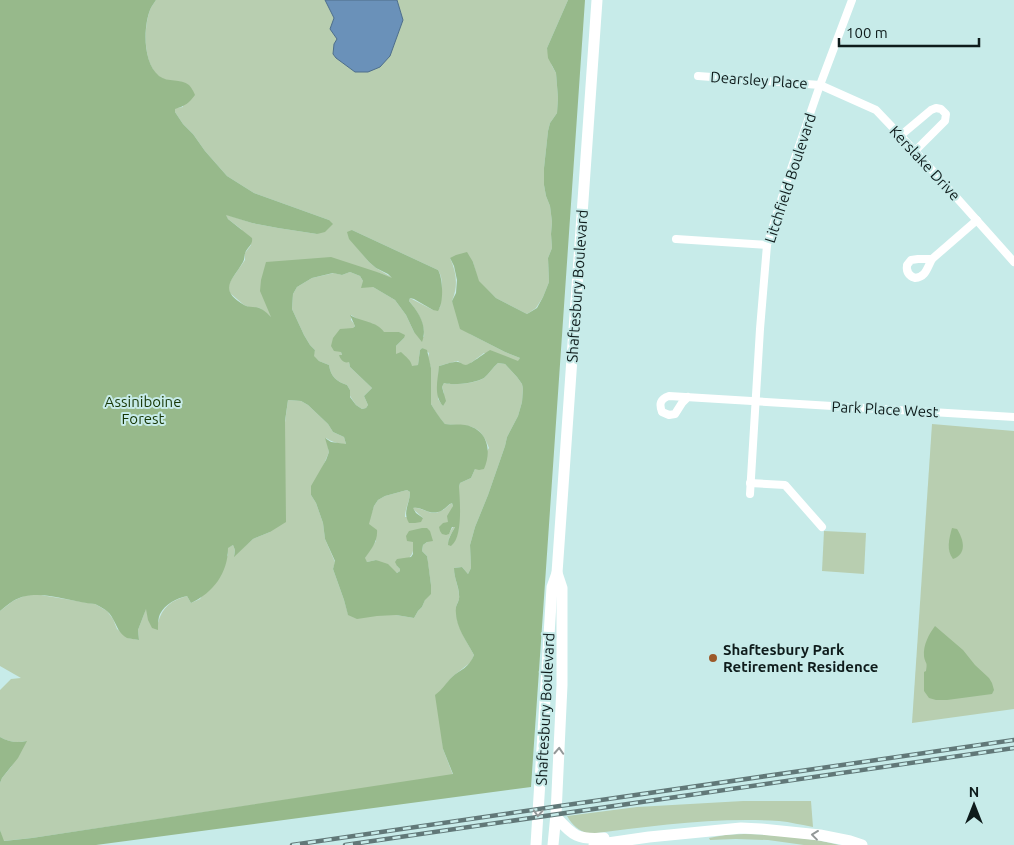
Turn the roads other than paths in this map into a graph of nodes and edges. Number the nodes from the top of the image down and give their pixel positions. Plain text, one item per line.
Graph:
1 (597, 0) edge
2 (852, 0) edge
3 (698, 76) dead end
4 (820, 85) junction
5 (900, 136) junction
6 (915, 151) junction
7 (977, 220) junction
8 (676, 239) dead end
9 (768, 245) junction
10 (932, 259) dead end
11 (1014, 262) edge
12 (688, 397) dead end
13 (756, 401) junction
14 (1014, 417) edge
15 (750, 483) junction
16 (750, 494) dead end
17 (822, 527) dead end
18 (557, 573) junction
19 (556, 817) junction
20 (649, 837) junction
21 (536, 845) edge
22 (553, 845) edge
23 (594, 845) edge
24 (862, 845) edge

1 - 18 street, Shaftesbury Boulevard
2 - 4 street, Litchfield Boulevard
3 - 4 street, Dearsley Place
4 - 5 street, Kerslake Drive
4 - 9 street, Litchfield Boulevard
5 - 6 street, Kerslake Drive
5 - 6 street
6 - 7 street, Kerslake Drive
7 - 10 street
7 - 11 street, Kerslake Drive
8 - 9 street
9 - 13 street, Litchfield Boulevard
12 - 13 street, Park Place West
13 - 14 street, Park Place West
13 - 15 street, Litchfield Boulevard
15 - 16 street, Litchfield Boulevard
15 - 17 street
19 -> 18 street, Shaftesbury Boulevard
18 -> 21 street, Shaftesbury Boulevard
19 - 20 street
19 - 22 street, Shaftesbury Boulevard
20 - 23 street
24 -> 20 street

